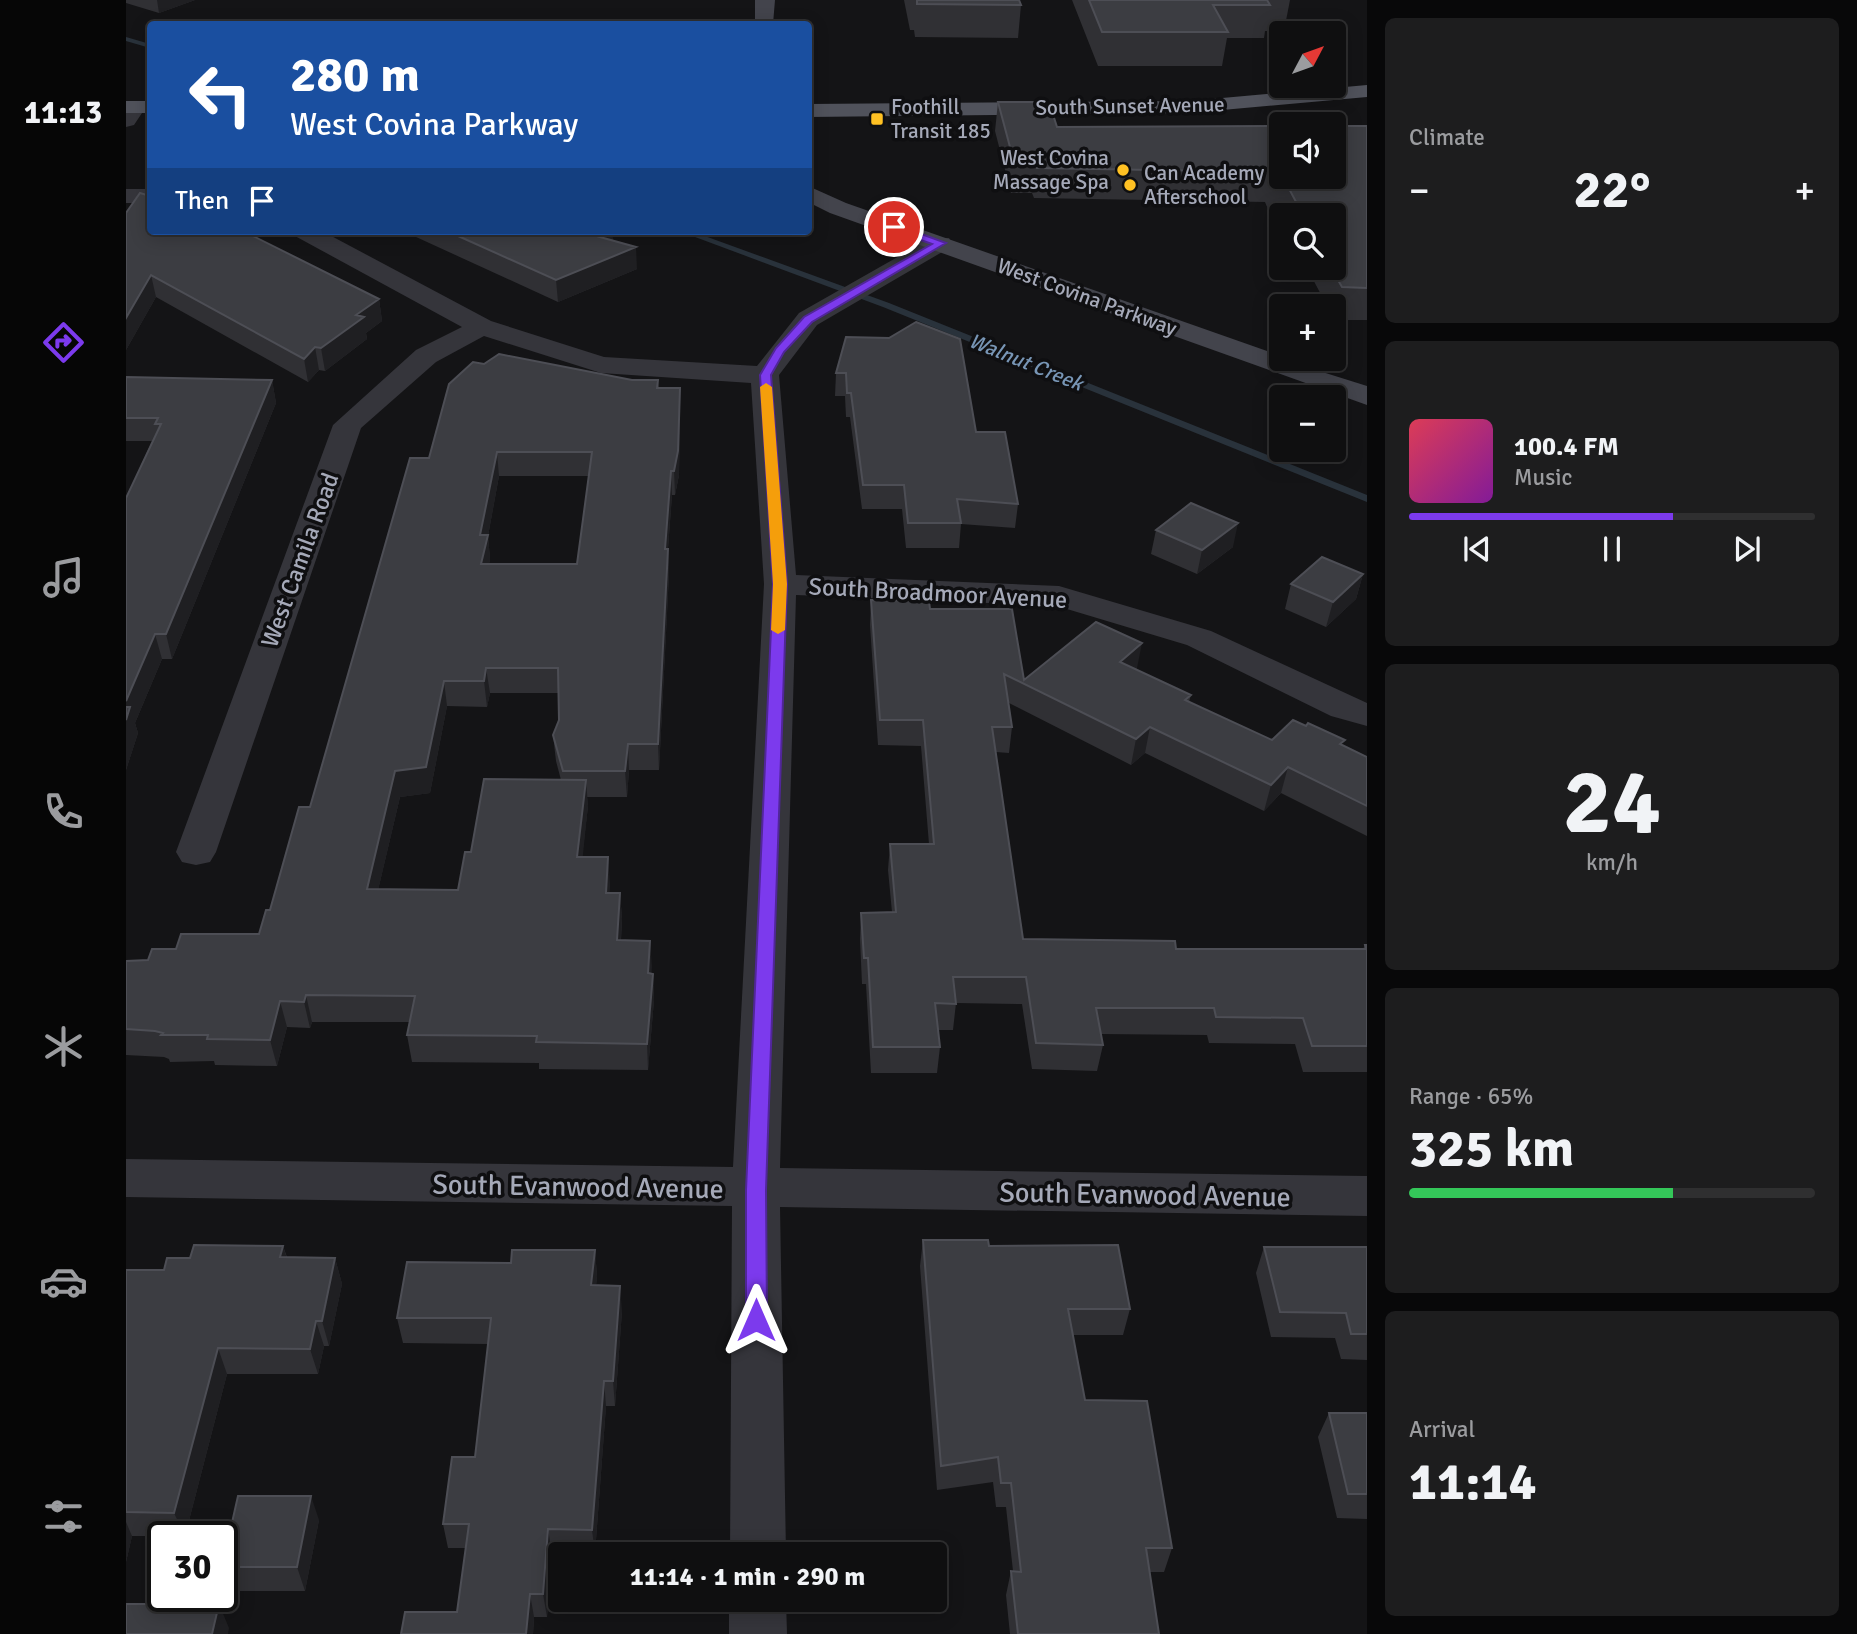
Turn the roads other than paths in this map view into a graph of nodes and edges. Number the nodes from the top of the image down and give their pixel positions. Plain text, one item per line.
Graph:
1 (765, 0) edge
2 (764, 21) edge
3 (1367, 72) edge
4 (1346, 75) edge
5 (1269, 83) edge
6 (147, 91) edge
7 (1367, 91) edge
8 (812, 92) edge
9 (133, 106) edge
10 (812, 111) edge
11 (126, 195) edge
12 (812, 195) edge
13 (147, 196) edge
14 (311, 235) edge
15 (940, 243) junction
16 (482, 327) junction
17 (765, 375) junction
18 (1367, 396) edge
19 (780, 584) junction
20 (1367, 715) edge
21 (196, 852) dead end
22 (126, 1178) edge
23 (756, 1190) junction
24 (1367, 1196) edge
25 (758, 1542) edge
26 (758, 1612) edge
27 (758, 1634) edge

1 - 2 street
3 - 4 main road
5 - 8 main road, South Sunset Avenue
6 - 9 main road
7 - 10 main road, South Sunset Avenue
11 - 13 street
12 - 15 street, West Covina Parkway
14 - 16 street
15 - 17 street
15 - 18 street, West Covina Parkway
16 - 17 street
16 - 21 street, West Camila Road
17 - 19 street
19 - 20 street, South Broadmoor Avenue
19 - 23 street
22 - 23 street, South Evanwood Avenue
23 - 24 street, South Evanwood Avenue
23 - 25 street
26 - 27 street

